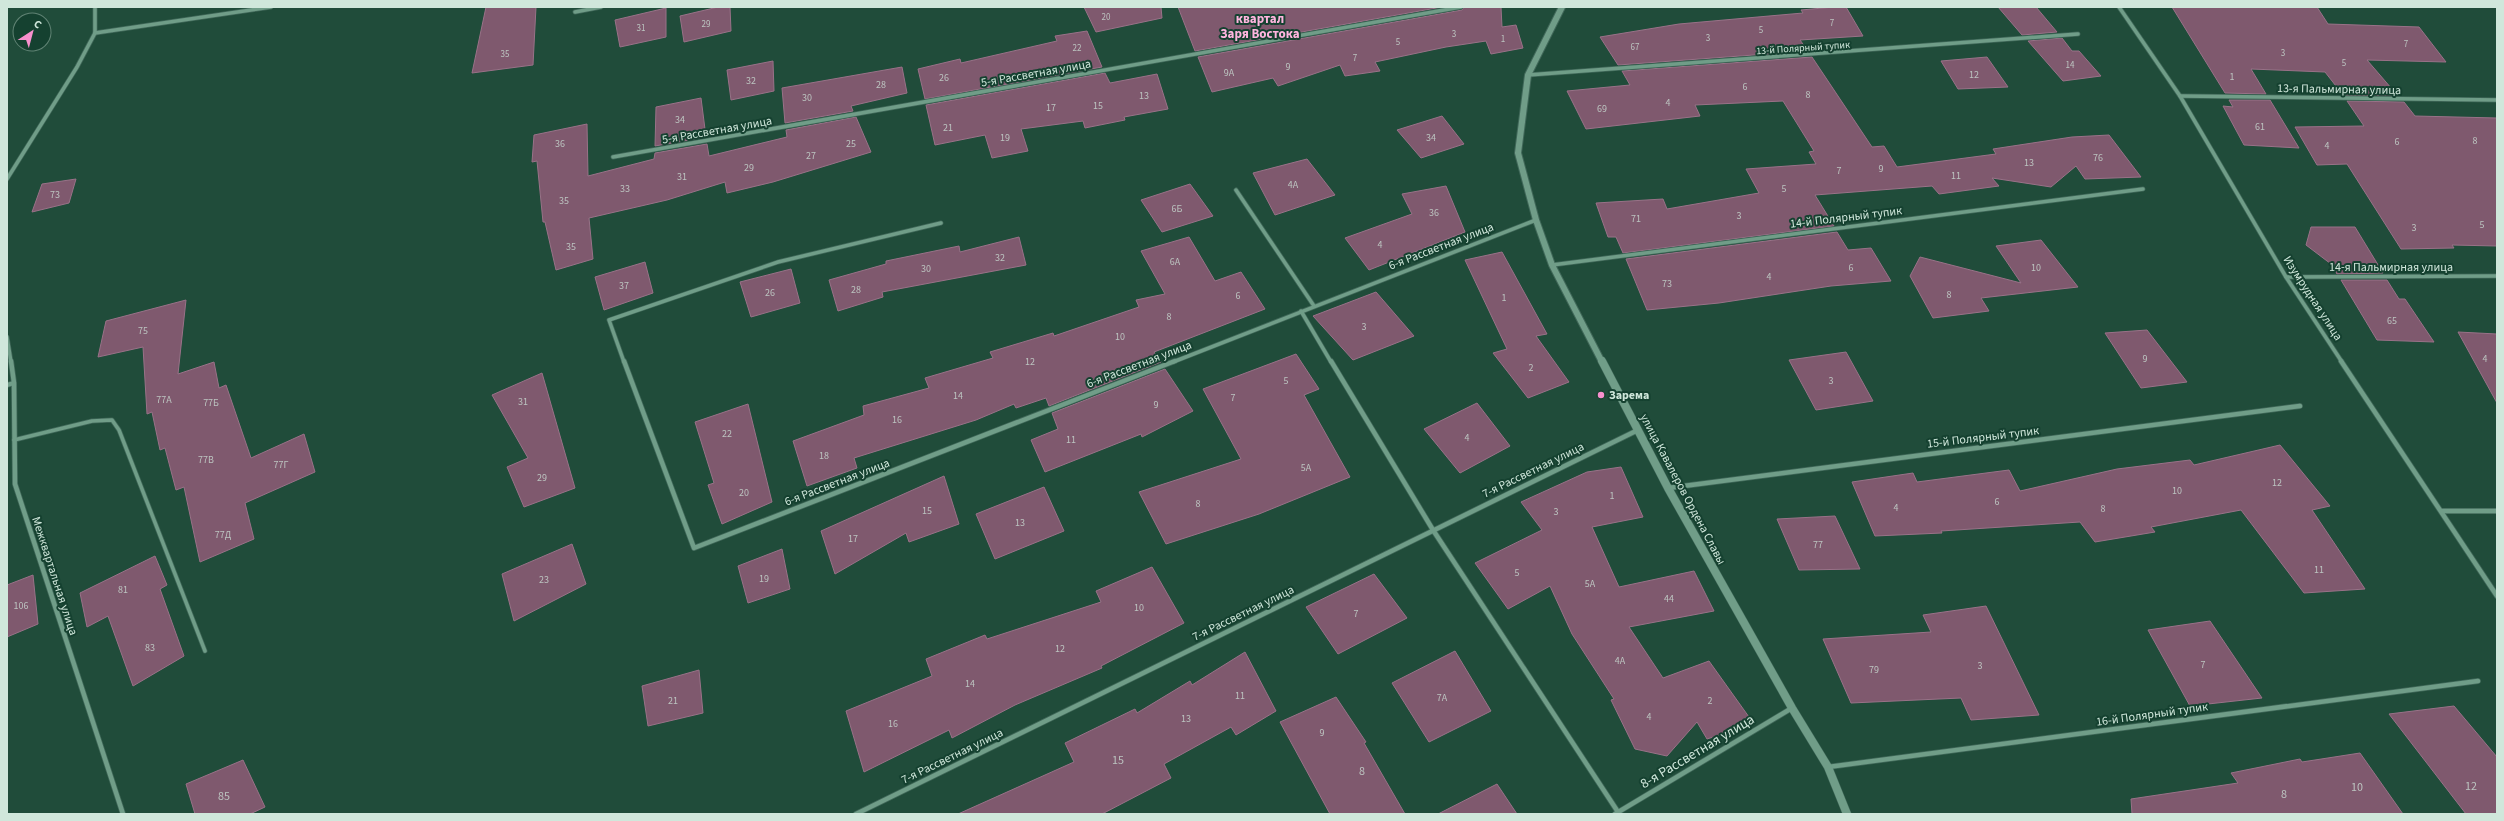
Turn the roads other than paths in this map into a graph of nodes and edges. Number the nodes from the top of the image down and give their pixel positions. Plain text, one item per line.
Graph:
1 (95, 7) edge
2 (271, 7) edge
3 (601, 7) edge
4 (1461, 7) edge
5 (1562, 7) edge
6 (2118, 7) edge
7 (575, 12) dead end
8 (95, 33) junction
9 (2078, 34) dead end
10 (1528, 75) junction
11 (2180, 96) junction
12 (2497, 100) edge
13 (613, 157) dead end
14 (7, 179) edge
15 (1236, 190) dead end
16 (2143, 190) dead end
17 (1536, 220) junction
18 (941, 223) dead end
19 (1552, 265) junction
20 (2497, 276) edge
21 (2286, 277) junction
22 (1314, 306) junction
23 (1301, 311) junction
24 (7, 337) edge
25 (14, 383) junction
26 (7, 385) edge
27 (2300, 406) dead end
28 (1638, 430) junction
29 (13, 440) junction
30 (1668, 488) junction
31 (2442, 511) junction
32 (2497, 511) edge
33 (1433, 530) junction
34 (2497, 596) edge
35 (206, 651) dead end
36 (2478, 681) dead end
37 (1792, 708) junction
38 (1828, 767) junction
39 (1617, 813) edge
40 (123, 814) edge
41 (856, 814) edge
42 (1847, 814) edge

1 - 8 street
2 - 8 street
3 - 7 street
4 - 13 street, 5-я Рассветная улица
5 - 10 street, улица Кавалеров Ордена Славы
6 - 11 street, Изумрудная улица
8 - 14 street
9 - 10 street, 13-й Полярный тупик
10 - 17 street, улица Кавалеров Ордена Славы
11 - 12 street, 13-я Пальмирная улица
11 - 21 street, Изумрудная улица
15 - 22 street
16 - 19 street, 14-й Полярный тупик
17 - 19 street, улица Кавалеров Ордена Славы
17 - 22 street, 6-я Рассветная улица
18 - 23 street, 6-я Рассветная улица
19 - 28 street, улица Кавалеров Ордена Славы
20 - 21 street, 14-я Пальмирная улица
21 - 31 street, Изумрудная улица
22 - 23 street, 6-я Рассветная улица
23 - 33 street
24 - 25 street, Межквартальная улица
25 - 26 street
25 - 29 street, Межквартальная улица
27 - 30 street, 15-й Полярный тупик
28 - 30 street, улица Кавалеров Ордена Славы
28 - 33 street, 7-я Рассветная улица
29 - 35 lane
29 - 40 street, Межквартальная улица
30 - 37 street, улица Кавалеров Ордена Славы
31 - 32 street
31 - 34 street, Изумрудная улица
33 - 39 street
33 - 41 street, 7-я Рассветная улица
36 - 38 street, 16-й Полярный тупик
37 - 38 street, улица Кавалеров Ордена Славы
37 - 39 street, 8-я Рассветная улица
38 - 42 street, улица Кавалеров Ордена Славы

